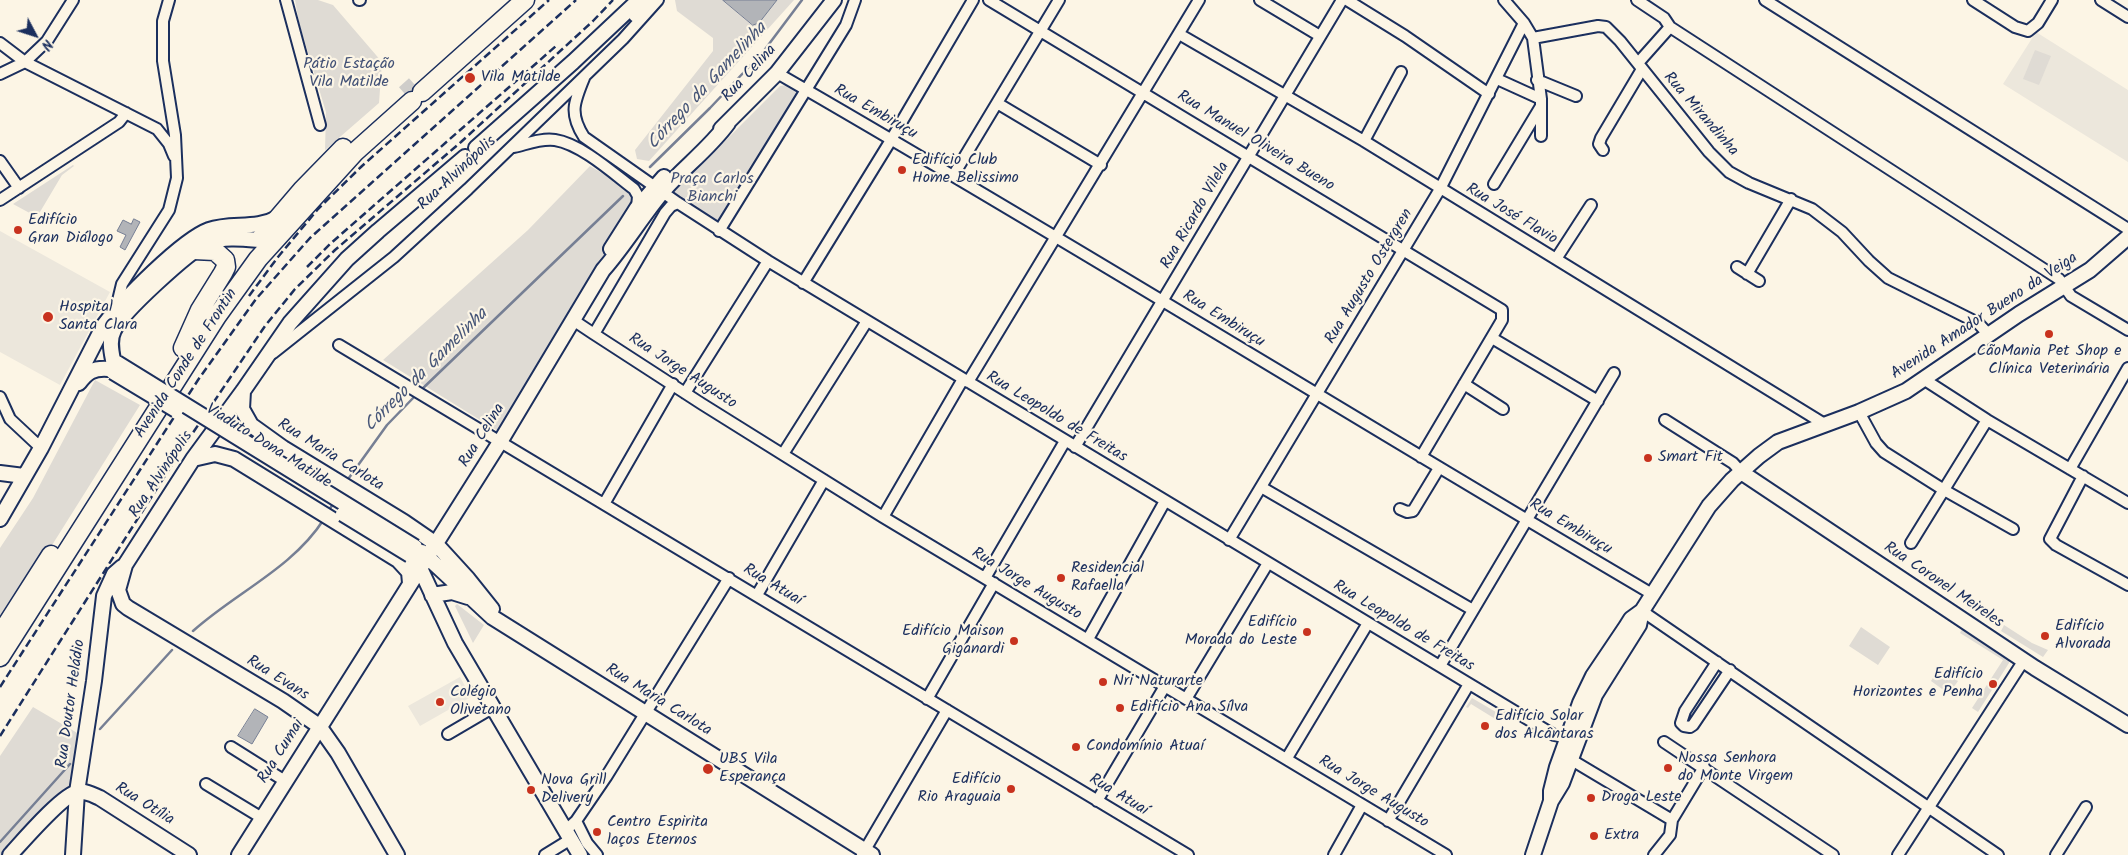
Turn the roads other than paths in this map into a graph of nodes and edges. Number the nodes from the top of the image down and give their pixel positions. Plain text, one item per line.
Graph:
1 (73, 0) edge
2 (169, 0) edge
3 (286, 0) edge
4 (510, 0) edge
5 (525, 0) edge
6 (639, 0) edge
7 (651, 0) edge
8 (658, 0) edge
9 (834, 0) edge
10 (855, 0) edge
11 (973, 0) edge
12 (989, 0) edge
13 (1059, 0) edge
14 (1199, 0) edge
15 (1260, 0) edge
16 (1342, 0) edge
17 (1347, 0) edge
18 (1504, 0) edge
19 (1637, 0) edge
20 (1765, 0) edge
21 (1973, 0) edge
22 (2052, 0) edge
23 (2101, 0) edge
24 (2128, 17) edge
25 (1524, 23) junction
26 (1670, 27) junction
27 (1041, 31) junction
28 (1179, 34) junction
29 (1320, 36) junction
30 (1533, 38) junction
31 (0, 43) edge
32 (25, 62) junction
33 (1640, 66) junction
34 (1401, 72) dead end
35 (777, 73) junction
36 (0, 74) edge
37 (584, 78) junction
38 (1497, 79) junction
39 (1537, 80) junction
40 (807, 90) junction
41 (414, 93) junction
42 (1144, 93) junction
43 (1285, 94) junction
44 (1489, 94) junction
45 (1576, 96) dead end
46 (1541, 102) junction
47 (997, 103) junction
48 (126, 113) junction
49 (510, 118) junction
50 (173, 119) junction
51 (320, 125) dead end
52 (157, 129) junction
53 (1541, 136) dead end
54 (891, 140) junction
55 (1364, 141) junction
56 (513, 148) junction
57 (1603, 150) dead end
58 (1249, 156) junction
59 (176, 159) junction
60 (0, 161) edge
61 (1101, 164) junction
62 (953, 176) junction
63 (1494, 184) dead end
64 (19, 188) junction
65 (659, 189) junction
66 (1440, 189) junction
67 (0, 200) edge
68 (1791, 200) junction
69 (678, 204) junction
70 (1590, 205) dead end
71 (637, 208) junction
72 (277, 218) junction
73 (2128, 229) edge
74 (719, 231) junction
75 (2128, 237) edge
76 (1057, 238) junction
77 (266, 241) junction
78 (1404, 249) junction
79 (194, 250) junction
80 (1556, 259) junction
81 (768, 261) junction
82 (1737, 267) dead end
83 (603, 270) junction
84 (1747, 274) junction
85 (1758, 281) dead end
86 (803, 282) junction
87 (2064, 286) junction
88 (1164, 301) junction
89 (116, 310) junction
90 (573, 320) junction
91 (867, 321) junction
92 (2128, 330) edge
93 (594, 334) junction
94 (1989, 335) junction
95 (1492, 338) junction
96 (95, 342) junction
97 (339, 345) dead end
98 (183, 348) junction
99 (266, 358) junction
100 (85, 362) junction
101 (110, 364) junction
102 (2128, 368) edge
103 (1614, 373) dead end
104 (1925, 380) junction
105 (966, 381) junction
106 (673, 384) junction
107 (1464, 384) junction
108 (72, 388) junction
109 (244, 391) junction
110 (685, 393) junction
111 (1317, 395) junction
112 (0, 397) edge
113 (1598, 401) junction
114 (1503, 409) dead end
115 (1859, 412) junction
116 (1665, 420) dead end
117 (1987, 420) junction
118 (1826, 425) junction
119 (1065, 441) junction
120 (500, 442) junction
121 (1075, 447) junction
122 (41, 448) junction
123 (283, 448) junction
124 (783, 454) junction
125 (1421, 458) junction
126 (193, 459) junction
127 (1439, 468) junction
128 (2070, 470) junction
129 (1741, 472) junction
130 (0, 473) edge
131 (24, 476) junction
132 (2083, 476) junction
133 (264, 478) junction
134 (824, 480) junction
135 (1261, 487) junction
136 (1944, 490) junction
137 (1165, 501) junction
138 (2128, 502) edge
139 (604, 504) junction
140 (1400, 509) dead end
141 (884, 517) junction
142 (0, 519) edge
143 (1528, 520) junction
144 (2012, 529) dead end
145 (1229, 540) junction
146 (1911, 543) dead end
147 (436, 544) junction
148 (424, 562) junction
149 (1268, 563) junction
150 (125, 565) junction
151 (729, 578) junction
152 (989, 580) junction
153 (410, 583) junction
154 (2128, 585) edge
155 (1652, 594) junction
156 (432, 595) junction
157 (757, 595) junction
158 (469, 597) junction
159 (1473, 610) junction
160 (1642, 611) junction
161 (1368, 622) junction
162 (503, 623) junction
163 (0, 635) edge
164 (1088, 640) junction
165 (0, 657) edge
166 (2024, 660) junction
167 (1717, 662) junction
168 (1440, 666) junction
169 (1730, 670) junction
170 (1469, 684) junction
171 (1165, 686) junction
172 (1186, 698) junction
173 (927, 699) junction
174 (494, 707) junction
175 (947, 710) junction
176 (646, 713) junction
177 (2128, 725) edge
178 (319, 726) junction
179 (448, 734) dead end
180 (1572, 739) junction
181 (1664, 742) dead end
182 (231, 747) dead end
183 (1286, 758) junction
184 (1570, 759) junction
185 (1704, 767) junction
186 (285, 781) junction
187 (206, 784) dead end
188 (78, 792) junction
189 (1097, 801) junction
190 (1551, 801) junction
191 (1362, 805) junction
192 (1930, 808) junction
193 (2086, 808) dead end
194 (258, 816) junction
195 (1672, 820) junction
196 (1388, 821) junction
197 (571, 830) junction
198 (866, 854) edge
199 (10, 855) edge
200 (73, 855) edge
201 (189, 855) edge
202 (239, 855) edge
203 (397, 855) edge
204 (545, 855) edge
205 (580, 855) edge
206 (597, 855) edge
207 (1188, 855) edge
208 (1334, 855) edge
209 (1446, 855) edge
210 (1533, 855) edge
211 (1654, 855) edge
212 (1833, 855) edge
213 (1898, 855) edge
214 (1998, 855) edge
215 (2056, 855) edge

1 - 32 street
2 - 50 street
3 - 51 street
4 - 41 highway, Avenida Conde de Frontin
5 - 41 highway, Avenida Conde de Frontin
6 - 49 street, Rua Alvinópolis
7 - 49 street
8 - 37 street, Rua Alvinópolis
9 - 35 street, Rua Celina
10 - 40 street
11 - 54 street
12 - 27 street, Rua Manuel Oliveira Bueno
13 - 27 street
14 - 28 street
15 - 29 street
16 - 29 street, Rua Ricardo Vilela
17 - 44 street
18 - 25 street
19 - 26 street
20 - 73 street
21 - 22 street
23 - 24 street
25 - 30 street
25 - 38 street, Rua Augusto Ostergren
26 - 33 street
26 - 87 street
27 - 42 street, Rua Manuel Oliveira Bueno
27 - 47 street
28 - 42 street
28 - 43 street, Rua José Flavio
29 - 43 street, Rua Ricardo Vilela
30 - 33 street, Rua Mirandinha
30 - 39 street
31 - 32 street
32 - 36 street
32 - 48 street
33 - 57 street
33 - 68 street, Rua Mirandinha
34 - 55 street
35 - 40 street, Rua Embiruçu
35 - 65 street, Rua Celina
37 - 56 street, Rua Alvinópolis
37 - 65 street, Rua Leopoldo de Freitas
38 - 44 street, Rua Augusto Ostergren
38 - 46 street
39 - 45 street
39 - 46 street
40 - 54 street, Rua Embiruçu
40 - 74 street
41 - 72 highway, Avenida Conde de Frontin
41 - 77 highway, Avenida Conde de Frontin
42 - 58 street, Rua Manuel Oliveira Bueno
42 - 61 street
43 - 55 street, Rua José Flavio
43 - 58 street, Rua Ricardo Vilela
44 - 66 street, Rua Augusto Ostergren
46 - 53 street
46 - 63 street
47 - 61 street
47 - 62 street
48 - 52 street
48 - 64 street
49 - 99 street, Rua Alvinópolis
50 - 52 street
50 - 59 street
52 - 59 street
54 - 62 street, Rua Embiruçu
54 - 86 street
55 - 66 street, Rua José Flavio
56 - 71 street
56 - 99 street, Rua Alvinópolis
58 - 78 street, Rua Manuel Oliveira Bueno
58 - 88 street, Rua Ricardo Vilela
59 - 89 street
60 - 64 street
61 - 76 street
62 - 76 street, Rua Embiruçu
64 - 67 street
65 - 69 street, Rua Leopoldo de Freitas
65 - 71 street, Rua Celina
65 - 83 street, Rua Celina
66 - 78 street, Rua Augusto Ostergren
66 - 80 street, Rua José Flavio
68 - 84 street
68 - 94 street, Rua Mirandinha
69 - 74 street, Rua Leopoldo de Freitas
69 - 93 street
70 - 80 street
71 - 83 street, Rua Celina
72 - 77 highway, Avenida Conde de Frontin
72 - 89 street
74 - 81 street, Rua Leopoldo de Freitas
75 - 87 street, Avenida Amador Bueno da Veiga
76 - 88 street, Rua Embiruçu
76 - 105 street
77 - 79 street
77 - 98 highway, Avenida Conde de Frontin
77 - 165 highway, Avenida Conde de Frontin
78 - 95 street, Rua Manuel Oliveira Bueno
78 - 111 street, Rua Augusto Ostergren
79 - 98 highway
79 - 101 street
80 - 118 street, Rua José Flavio
81 - 86 street, Rua Leopoldo de Freitas
81 - 110 street
82 - 84 street
83 - 90 street, Rua Celina
84 - 85 street
86 - 91 street, Rua Leopoldo de Freitas
87 - 92 street
87 - 94 street, Avenida Amador Bueno da Veiga
88 - 111 street, Rua Embiruçu
88 - 121 street, Rua Ricardo Vilela
89 - 96 street
90 - 93 street
90 - 120 street, Rua Celina
91 - 105 street, Rua Leopoldo de Freitas
91 - 124 street
93 - 106 street, Rua Jorge Augusto
94 - 104 street, Avenida Amador Bueno da Veiga
95 - 107 street
95 - 113 street
96 - 100 street
96 - 101 street
97 - 120 street, Rua Atuaí
98 - 163 highway, Avenida Conde de Frontin
99 - 109 street, Rua Alvinópolis
100 - 101 street
100 - 108 street
101 - 108 street
101 - 148 street, Viaduto Dona Matilde, bridge
102 - 128 street
103 - 113 street
104 - 115 street, Avenida Amador Bueno da Veiga
104 - 117 street
105 - 119 street, Rua Leopoldo de Freitas
105 - 141 street
106 - 110 street, Rua Jorge Augusto
106 - 139 street
107 - 114 street
107 - 125 street
108 - 122 street
109 - 123 street, Rua Maria Carlota
109 - 126 street, Rua Alvinópolis
110 - 124 street, Rua Jorge Augusto
111 - 125 street, Rua Embiruçu
111 - 135 street, Rua Augusto Ostergren
112 - 122 street
113 - 143 street
115 - 118 street, Avenida Amador Bueno da Veiga
115 - 136 street
116 - 129 street
117 - 128 street
117 - 136 street
118 - 129 street, Avenida Amador Bueno da Veiga
119 - 121 street, Rua Leopoldo de Freitas
119 - 152 street
120 - 139 street, Rua Atuaí
120 - 147 street, Rua Celina
121 - 137 street, Rua Leopoldo de Freitas
122 - 131 street
123 - 133 street
123 - 147 street, Rua Maria Carlota
124 - 134 street, Rua Jorge Augusto
125 - 127 street, Rua Embiruçu
126 - 133 street
126 - 150 street, Rua Alvinópolis
127 - 140 street
127 - 143 street, Rua Embiruçu
128 - 132 street
129 - 155 street, Avenida Amador Bueno da Veiga
129 - 166 street, Rua Coronel Meireles
130 - 131 street
131 - 142 street
132 - 138 street
132 - 154 street
133 - 153 street
134 - 141 street, Rua Jorge Augusto
134 - 157 street
135 - 145 street, Rua Augusto Ostergren
135 - 159 street
136 - 144 street
136 - 146 street
137 - 145 street, Rua Leopoldo de Freitas
137 - 164 street
139 - 151 street, Rua Atuaí
141 - 152 street, Rua Jorge Augusto
143 - 155 street, Rua Embiruçu
143 - 159 street
145 - 149 street, Rua Leopoldo de Freitas
147 - 148 street, Rua Celina
147 - 162 street, Rua Maria Carlota
148 - 153 street, Rua Cumai
148 - 156 street
148 - 158 street, Rua Maria Carlota
149 - 161 street, Rua Leopoldo de Freitas
149 - 172 street
150 - 178 street, Rua Evans
150 - 188 street, Rua Doutor Heládio
151 - 157 street, Rua Atuaí
151 - 176 street
152 - 164 street, Rua Jorge Augusto
152 - 173 street
153 - 178 street, Rua Cumai
155 - 160 street, Avenida Amador Bueno da Veiga
156 - 158 street
156 - 174 street
157 - 173 street, Rua Atuaí
158 - 162 street, Rua Maria Carlota
159 - 168 street
160 - 167 street
160 - 180 street, Avenida Amador Bueno da Veiga
161 - 168 street, Rua Leopoldo de Freitas
161 - 183 street
162 - 176 street, Rua Maria Carlota
164 - 171 street, Rua Jorge Augusto
166 - 177 street, Rua Coronel Meireles
166 - 192 street
167 - 169 street
167 - 169 street
168 - 170 street, Rua Leopoldo de Freitas
169 - 192 street
170 - 180 street, Rua Leopoldo de Freitas
170 - 196 street
171 - 172 street, Rua Jorge Augusto
171 - 189 street
172 - 183 street, Rua Jorge Augusto
173 - 175 street, Rua Atuaí
174 - 179 street
174 - 197 street
175 - 189 street, Rua Atuaí
175 - 198 street
176 - 197 street
176 - 198 street, Rua Maria Carlota
178 - 186 street, Rua Cumai
178 - 203 street, Rua Evans
180 - 184 street, Avenida Amador Bueno da Veiga
180 - 190 street, Avenida Amador Bueno da Veiga
181 - 185 street
182 - 186 street
183 - 191 street, Rua Jorge Augusto
184 - 190 street, Avenida Amador Bueno da Veiga
184 - 195 street
185 - 195 street
185 - 212 street
186 - 194 street, Rua Cumai
187 - 194 street
188 - 199 street
188 - 200 street, Rua Doutor Heládio
188 - 201 street, Rua Otília
189 - 207 street, Rua Atuaí
190 - 210 street, Avenida Amador Bueno da Veiga
191 - 196 street, Rua Jorge Augusto
191 - 208 street
192 - 213 street
192 - 214 street
193 - 215 street
194 - 202 street, Rua Cumai
195 - 211 street
196 - 209 street, Rua Jorge Augusto
197 - 204 street
197 - 205 street
197 - 206 street

